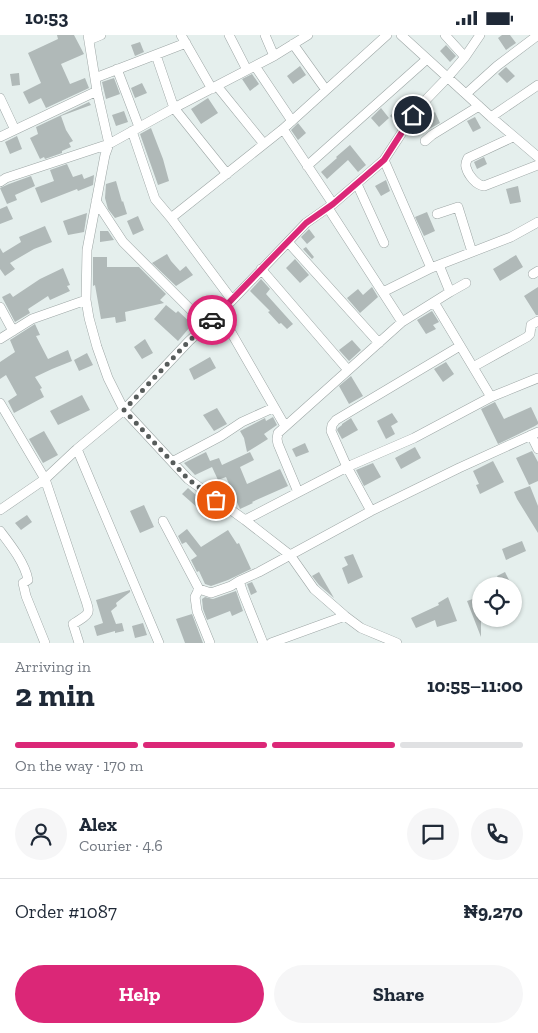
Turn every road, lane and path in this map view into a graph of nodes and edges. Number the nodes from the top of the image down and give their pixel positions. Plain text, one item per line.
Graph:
1 (102, 35) edge
2 (229, 35) edge
3 (265, 35) edge
4 (308, 35) edge
5 (386, 35) edge
6 (401, 35) edge
7 (445, 35) edge
8 (480, 35) edge
9 (538, 35) edge
10 (88, 37) edge
11 (183, 39) edge
12 (293, 44) junction
13 (156, 55) junction
14 (274, 56) junction
15 (465, 57) junction
16 (427, 59) junction
17 (251, 68) junction
18 (117, 69) junction
19 (95, 78) junction
20 (448, 78) junction
21 (538, 85) edge
22 (214, 88) junction
23 (326, 90) junction
24 (97, 91) junction
25 (466, 95) junction
26 (0, 98) edge
27 (479, 106) junction
28 (174, 108) junction
29 (491, 117) junction
30 (292, 121) junction
31 (136, 129) junction
32 (283, 129) junction
33 (15, 130) junction
34 (0, 137) edge
35 (513, 137) junction
36 (425, 141) dead end
37 (109, 143) junction
38 (264, 145) junction
39 (537, 154) edge
40 (384, 160) junction
41 (538, 165) edge
42 (308, 166) junction
43 (227, 174) junction
44 (0, 182) edge
45 (357, 184) junction
46 (96, 201) junction
47 (331, 206) junction
48 (437, 214) dead end
49 (171, 218) junction
50 (538, 222) edge
51 (288, 242) junction
52 (384, 243) dead end
53 (472, 252) junction
54 (435, 266) junction
55 (261, 269) junction
56 (466, 283) dead end
57 (383, 292) junction
58 (450, 292) junction
59 (86, 300) junction
60 (232, 300) junction
61 (434, 302) junction
62 (0, 307) edge
63 (220, 313) junction
64 (538, 321) edge
65 (402, 322) junction
66 (206, 325) junction
67 (13, 331) junction
68 (0, 339) edge
69 (379, 343) junction
70 (460, 346) junction
71 (473, 367) junction
72 (348, 370) junction
73 (538, 378) edge
74 (491, 397) junction
75 (0, 403) edge
76 (273, 408) junction
77 (124, 410) junction
78 (285, 426) junction
79 (535, 434) edge
80 (77, 449) junction
81 (538, 449) edge
82 (172, 462) junction
83 (347, 467) junction
84 (45, 479) junction
85 (298, 492) junction
86 (0, 510) edge
87 (371, 511) junction
88 (245, 520) junction
89 (163, 521) dead end
90 (0, 531) edge
91 (290, 555) junction
92 (239, 581) junction
93 (199, 589) junction
94 (345, 616) junction
95 (45, 643) edge
96 (79, 643) edge
97 (159, 643) edge
98 (210, 643) edge
99 (263, 643) edge
100 (271, 643) edge
101 (397, 643) edge

1 - 10 street
2 - 17 street
3 - 14 street
4 - 12 street
5 - 23 street
6 - 16 street
7 - 15 street
8 - 15 street
9 - 25 street
10 - 19 street
11 - 13 street
11 - 22 street
12 - 14 street
12 - 23 street
13 - 18 street
13 - 28 street
14 - 17 street
15 - 20 street
16 - 20 street
16 - 42 street
17 - 22 street
17 - 30 street
18 - 19 street
18 - 31 street
19 - 24 street
20 - 25 street
20 - 40 street
21 - 29 street
22 - 28 street
22 - 38 street
23 - 30 street
24 - 33 street
24 - 37 street
25 - 27 street
26 - 33 street
27 - 29 street
27 - 36 street
28 - 31 street
28 - 43 street
29 - 35 street
30 - 32 street
31 - 37 street
31 - 49 street
32 - 38 street
32 - 42 street
33 - 34 street
35 - 39 street
35 - 41 street
37 - 44 street
37 - 46 street
38 - 43 street
40 - 45 street
40 - 54 street
42 - 47 street
43 - 49 street
45 - 47 street
45 - 52 street
46 - 59 street
46 - 66 street
47 - 51 street
47 - 57 street
48 - 53 street
49 - 60 street
50 - 53 street
51 - 55 street
51 - 69 street
53 - 54 street
54 - 57 street
54 - 58 street
55 - 60 street
55 - 72 street
56 - 58 street
57 - 65 street
58 - 61 street
59 - 67 street
59 - 77 street
60 - 63 street
61 - 65 street
61 - 70 street
62 - 67 street
63 - 66 street
63 - 76 street
64 - 71 street
65 - 69 street
66 - 77 street
67 - 68 street
69 - 72 street
70 - 71 street
70 - 83 street
71 - 74 street
72 - 78 street
73 - 74 street
74 - 83 street
75 - 84 street
76 - 78 street
76 - 82 street
77 - 80 street
77 - 82 street
78 - 85 street
79 - 81 street
79 - 87 street
80 - 84 street
80 - 97 street
82 - 88 street
83 - 85 street
83 - 87 street
84 - 86 street
84 - 96 street
85 - 88 street
87 - 91 street
88 - 91 street
89 - 93 street
90 - 95 street
91 - 92 street
91 - 94 street
92 - 93 street
92 - 99 street
93 - 98 street
94 - 100 street
94 - 101 street

